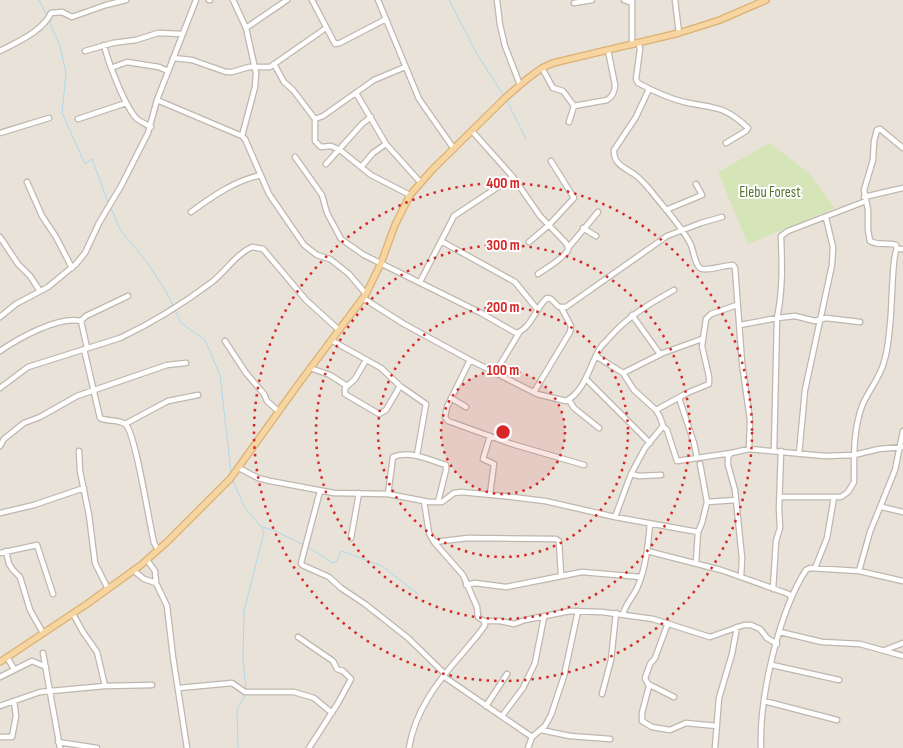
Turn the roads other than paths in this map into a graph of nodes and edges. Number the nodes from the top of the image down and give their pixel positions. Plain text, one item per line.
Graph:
1 (126, 0) edge
2 (196, 0) edge
3 (233, 0) edge
4 (287, 0) edge
5 (312, 0) edge
6 (378, 0) edge
7 (497, 0) edge
8 (592, 0) edge
9 (624, 0) edge
10 (675, 0) edge
11 (766, 0) edge
12 (632, 2) edge
13 (574, 3) dead end
14 (386, 19) junction
15 (246, 28) junction
16 (326, 28) junction
17 (679, 33) junction
18 (183, 34) junction
19 (636, 44) junction
20 (104, 45) junction
21 (608, 50) junction
22 (0, 51) edge
23 (86, 51) dead end
24 (173, 58) junction
25 (274, 64) junction
26 (254, 67) junction
27 (405, 67) junction
28 (111, 68) junction
29 (542, 68) junction
30 (168, 71) junction
31 (520, 85) junction
32 (649, 89) junction
33 (356, 93) junction
34 (157, 100) junction
35 (126, 103) junction
36 (574, 106) junction
37 (371, 117) junction
38 (49, 118) dead end
39 (78, 119) dead end
40 (315, 119) junction
41 (569, 122) dead end
42 (150, 127) junction
43 (472, 131) junction
44 (0, 133) edge
45 (242, 136) junction
46 (726, 142) dead end
47 (386, 144) junction
48 (903, 148) edge
49 (454, 149) junction
50 (340, 150) junction
51 (295, 157) dead end
52 (551, 161) dead end
53 (326, 164) dead end
54 (361, 168) junction
55 (261, 175) junction
56 (513, 177) junction
57 (27, 182) dead end
58 (421, 182) junction
59 (696, 184) dead end
60 (903, 188) edge
61 (410, 195) junction
62 (865, 199) junction
63 (666, 210) junction
64 (191, 212) dead end
65 (598, 212) dead end
66 (722, 217) dead end
67 (826, 218) junction
68 (549, 225) junction
69 (583, 228) junction
70 (682, 230) junction
71 (596, 236) dead end
72 (0, 237) edge
73 (440, 241) junction
74 (529, 242) dead end
75 (568, 248) junction
76 (897, 248) junction
77 (903, 248) edge
78 (381, 264) junction
79 (72, 268) junction
80 (538, 274) dead end
81 (420, 282) junction
82 (674, 290) dead end
83 (40, 291) junction
84 (128, 296) dead end
85 (364, 296) junction
86 (737, 305) junction
87 (562, 308) junction
88 (537, 309) junction
89 (632, 315) junction
90 (0, 317) edge
91 (777, 318) junction
92 (821, 319) junction
93 (81, 321) junction
94 (860, 322) dead end
95 (740, 325) junction
96 (339, 330) junction
97 (519, 333) junction
98 (702, 339) junction
99 (331, 340) junction
100 (225, 341) dead end
101 (85, 348) junction
102 (0, 351) edge
103 (660, 354) junction
104 (596, 356) junction
105 (366, 360) junction
106 (470, 360) junction
107 (186, 362) dead end
108 (310, 368) junction
109 (495, 373) junction
110 (624, 373) junction
111 (586, 378) junction
112 (346, 386) junction
113 (400, 386) junction
114 (0, 388) edge
115 (93, 389) junction
116 (534, 392) junction
117 (198, 395) dead end
118 (451, 398) junction
119 (679, 398) junction
120 (570, 400) junction
121 (466, 407) dead end
122 (656, 410) junction
123 (278, 411) junction
124 (125, 424) junction
125 (662, 426) junction
126 (599, 428) dead end
127 (903, 431) edge
128 (490, 436) junction
129 (650, 442) junction
130 (0, 446) edge
131 (901, 447) edge
132 (749, 449) junction
133 (774, 450) junction
134 (80, 451) dead end
135 (780, 452) junction
136 (731, 453) junction
137 (799, 454) junction
138 (854, 455) junction
139 (417, 456) junction
140 (697, 458) junction
141 (700, 464) dead end
142 (584, 466) dead end
143 (239, 468) junction
144 (631, 474) junction
145 (661, 475) dead end
146 (84, 488) junction
147 (320, 490) junction
148 (359, 493) junction
149 (388, 494) junction
150 (490, 494) junction
151 (780, 496) junction
152 (834, 497) junction
153 (736, 500) junction
154 (424, 501) junction
155 (438, 502) junction
156 (707, 502) junction
157 (882, 507) junction
158 (903, 512) edge
159 (0, 513) edge
160 (615, 517) junction
161 (650, 524) junction
162 (698, 532) junction
163 (351, 538) dead end
164 (434, 542) junction
165 (158, 550) junction
166 (6, 551) junction
167 (647, 551) junction
168 (0, 553) edge
169 (147, 560) junction
170 (696, 564) junction
171 (815, 568) junction
172 (134, 571) junction
173 (859, 571) junction
174 (561, 575) junction
175 (641, 576) junction
176 (741, 577) junction
177 (903, 581) edge
178 (156, 583) junction
179 (466, 585) junction
180 (773, 588) junction
181 (108, 589) junction
182 (53, 594) dead end
183 (791, 597) junction
184 (578, 611) junction
185 (616, 613) junction
186 (72, 614) junction
187 (624, 614) junction
188 (544, 617) junction
189 (484, 621) junction
190 (668, 623) junction
191 (737, 627) junction
192 (780, 632) junction
193 (43, 633) junction
194 (298, 636) dead end
195 (903, 643) edge
196 (777, 644) junction
197 (885, 650) junction
198 (43, 653) dead end
199 (903, 656) edge
200 (7, 657) junction
201 (0, 662) edge
202 (772, 665) junction
203 (46, 667) junction
204 (14, 669) junction
205 (507, 674) dead end
206 (444, 675) junction
207 (0, 677) edge
208 (839, 680) dead end
209 (152, 684) dead end
210 (648, 684) junction
211 (105, 686) junction
212 (178, 688) junction
213 (50, 690) junction
214 (602, 694) dead end
215 (674, 697) dead end
216 (14, 701) junction
217 (764, 701) junction
218 (0, 706) edge
219 (486, 706) junction
220 (332, 713) junction
221 (502, 716) junction
222 (837, 720) dead end
223 (718, 726) junction
224 (541, 730) junction
225 (0, 737) edge
226 (532, 737) junction
227 (610, 739) dead end
228 (58, 742) junction
229 (60, 748) edge
230 (97, 748) edge
231 (187, 748) edge
232 (309, 748) edge
233 (408, 748) edge
234 (528, 748) edge
235 (715, 748) edge
236 (761, 748) edge

1 - 22 street
2 - 18 street
3 - 15 street
4 - 15 street
5 - 16 street
6 - 14 street
7 - 31 street
8 - 13 street
9 - 12 street
10 - 17 street
11 - 17 main road
12 - 19 street
14 - 16 street
14 - 27 street
15 - 26 street
16 - 25 street
17 - 19 main road
18 - 20 street
18 - 24 street
19 - 21 main road
19 - 32 street
20 - 23 street
20 - 28 street
21 - 29 main road
21 - 36 street
24 - 26 street
24 - 30 street
25 - 26 street
25 - 40 street
26 - 45 street
27 - 33 street
27 - 49 street
28 - 30 street
28 - 35 street
29 - 31 main road
29 - 36 street
30 - 34 street
31 - 43 main road
32 - 46 street
32 - 63 street
33 - 37 street
33 - 40 street
34 - 42 street
34 - 45 street
35 - 39 street
35 - 42 street
36 - 41 street
37 - 47 street
37 - 50 street
38 - 44 street
40 - 50 street
42 - 79 street
43 - 49 main road
43 - 56 street
45 - 55 street
47 - 54 street
47 - 58 street
48 - 62 street
49 - 58 main road
50 - 53 street
50 - 54 street
51 - 78 street
52 - 68 street
54 - 61 street
55 - 64 street
55 - 85 street
56 - 68 street
56 - 73 street
57 - 79 street
58 - 61 main road
59 - 63 street
60 - 62 street
61 - 78 main road
62 - 67 street
62 - 76 street
63 - 70 street
65 - 69 street
66 - 70 street
67 - 91 street
67 - 92 street
68 - 74 street
68 - 75 street
69 - 71 street
69 - 75 street
70 - 86 street
70 - 87 street
72 - 83 street
73 - 81 street
73 - 88 street
75 - 80 street
76 - 77 street
76 - 138 street
78 - 81 street
78 - 85 main road
79 - 83 street
81 - 97 street
82 - 89 street
83 - 90 street
84 - 93 street
85 - 96 main road
85 - 106 street
86 - 95 street
86 - 98 street
87 - 88 street
87 - 116 street
88 - 97 street
89 - 103 street
89 - 104 street
91 - 92 street
91 - 95 street
91 - 133 street
92 - 94 street
92 - 137 street
93 - 101 street
93 - 102 street
95 - 132 street
96 - 99 main road
96 - 101 street
97 - 109 street
98 - 103 street
98 - 119 street
99 - 105 street
99 - 108 main road
100 - 123 street
101 - 114 street
101 - 115 street
103 - 110 street
104 - 110 street
104 - 111 street
105 - 112 street
105 - 113 street
106 - 109 street
106 - 118 street
107 - 115 street
108 - 112 street
108 - 123 main road
109 - 116 street
110 - 122 street
111 - 120 street
111 - 129 street
112 - 113 street
113 - 139 street
115 - 124 street
115 - 130 street
116 - 120 street
117 - 124 street
118 - 121 street
118 - 128 street
119 - 122 street
119 - 140 street
120 - 126 street
122 - 125 street
123 - 143 main road
124 - 165 street
125 - 129 street
125 - 140 street
127 - 131 street
128 - 142 street
128 - 150 street
129 - 144 street
131 - 138 street
131 - 157 street
132 - 133 street
132 - 136 street
133 - 135 street
134 - 146 street
135 - 137 street
135 - 151 street
136 - 140 street
136 - 153 street
137 - 138 street
138 - 152 street
139 - 149 street
139 - 155 street
141 - 156 street
143 - 147 street
143 - 165 main road
144 - 145 street
144 - 160 street
146 - 159 street
146 - 181 street
147 - 148 street
147 - 206 street
148 - 149 street
148 - 163 street
149 - 154 street
150 - 155 street
150 - 160 street
151 - 152 street
151 - 180 street
152 - 171 street
153 - 156 street
153 - 176 street
154 - 155 street
154 - 164 street
156 - 162 street
157 - 158 street
157 - 173 street
160 - 161 street
161 - 162 street
161 - 167 street
162 - 170 street
164 - 174 street
164 - 179 street
165 - 169 main road
166 - 168 street
166 - 182 street
166 - 193 street
167 - 170 street
167 - 175 street
169 - 172 main road
169 - 178 street
170 - 176 street
171 - 173 street
171 - 183 street
172 - 178 street
172 - 181 main road
173 - 177 street
174 - 175 street
174 - 179 street
175 - 187 street
176 - 180 street
178 - 212 street
179 - 189 street
180 - 183 street
181 - 186 main road
183 - 192 street
184 - 185 street
184 - 188 street
184 - 224 street
185 - 187 street
185 - 214 street
186 - 193 main road
186 - 211 street
187 - 190 street
188 - 189 street
188 - 221 street
189 - 206 street
190 - 191 street
190 - 210 street
191 - 196 street
191 - 223 street
192 - 196 street
192 - 197 street
193 - 200 main road
194 - 220 street
195 - 197 street
196 - 202 street
197 - 199 street
198 - 203 street
200 - 201 main road
200 - 204 street
202 - 208 street
202 - 217 street
203 - 204 street
203 - 213 street
204 - 207 street
205 - 219 street
206 - 219 street
206 - 233 street
209 - 211 street
210 - 215 street
210 - 223 street
211 - 213 street
212 - 220 street
212 - 231 street
213 - 216 street
213 - 228 street
216 - 218 street
216 - 225 street
217 - 222 street
217 - 236 street
219 - 221 street
220 - 232 street
221 - 226 street
223 - 235 street
224 - 226 street
224 - 227 street
226 - 234 street
228 - 229 street
228 - 230 street

